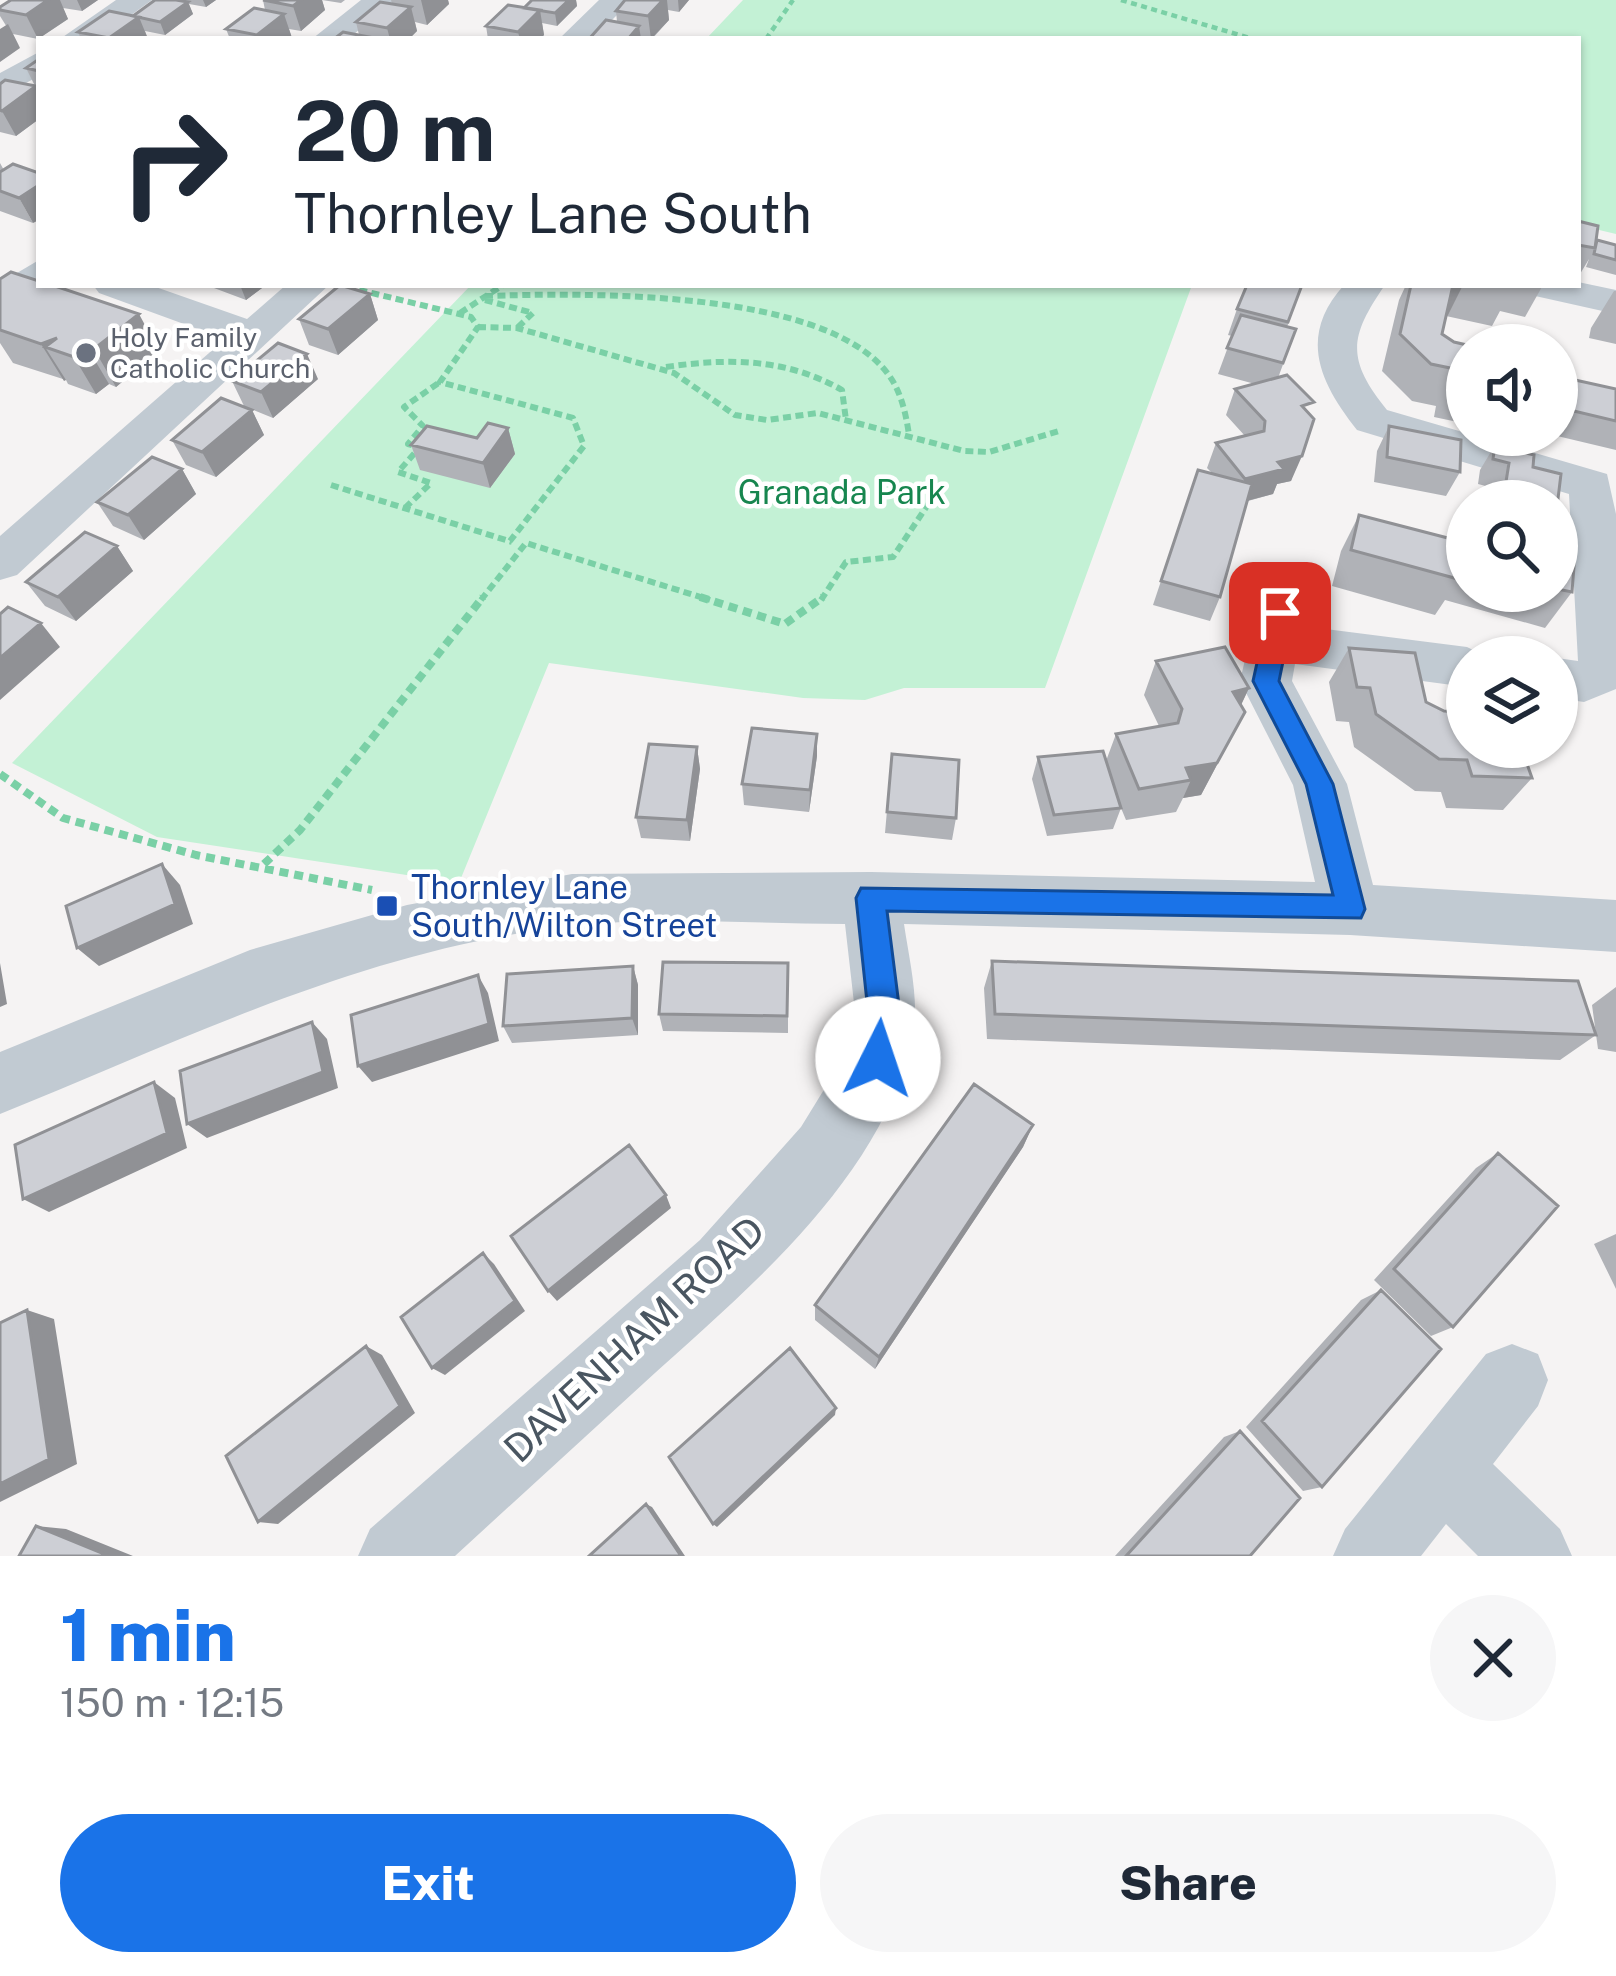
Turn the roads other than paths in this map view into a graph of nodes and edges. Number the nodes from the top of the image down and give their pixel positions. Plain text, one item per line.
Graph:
1 (137, 0) edge
2 (380, 0) edge
3 (617, 0) edge
4 (81, 36) edge
5 (332, 36) edge
6 (578, 36) edge
7 (36, 64) edge
8 (0, 87) edge
9 (0, 244) edge
10 (36, 258) edge
11 (36, 274) edge
12 (120, 288) edge
13 (306, 288) edge
14 (1362, 288) edge
15 (1550, 288) edge
16 (0, 302) edge
17 (1616, 302) edge
18 (253, 335) junction
19 (1604, 485) edge
20 (0, 563) edge
21 (1286, 583) dead end
22 (1274, 642) junction
23 (1446, 664) edge
24 (1586, 691) edge
25 (871, 898) junction
26 (1351, 909) junction
27 (1616, 926) edge
28 (0, 1084) edge
29 (1512, 1380) dead end
30 (1442, 1467) junction
31 (397, 1556) edge
32 (1372, 1556) edge
33 (1533, 1556) edge

1 - 4 street
2 - 5 street
3 - 6 street
7 - 8 street
9 - 10 street
11 - 16 street
12 - 18 street
13 - 18 street
14 - 19 street
15 - 17 street
18 - 20 street
19 - 24 street
21 - 22 street
22 - 23 street
22 - 26 street
25 - 26 street
25 - 28 street
25 - 31 street, DAVENHAM ROAD
26 - 27 street
29 - 30 street
30 - 32 street
30 - 33 street

